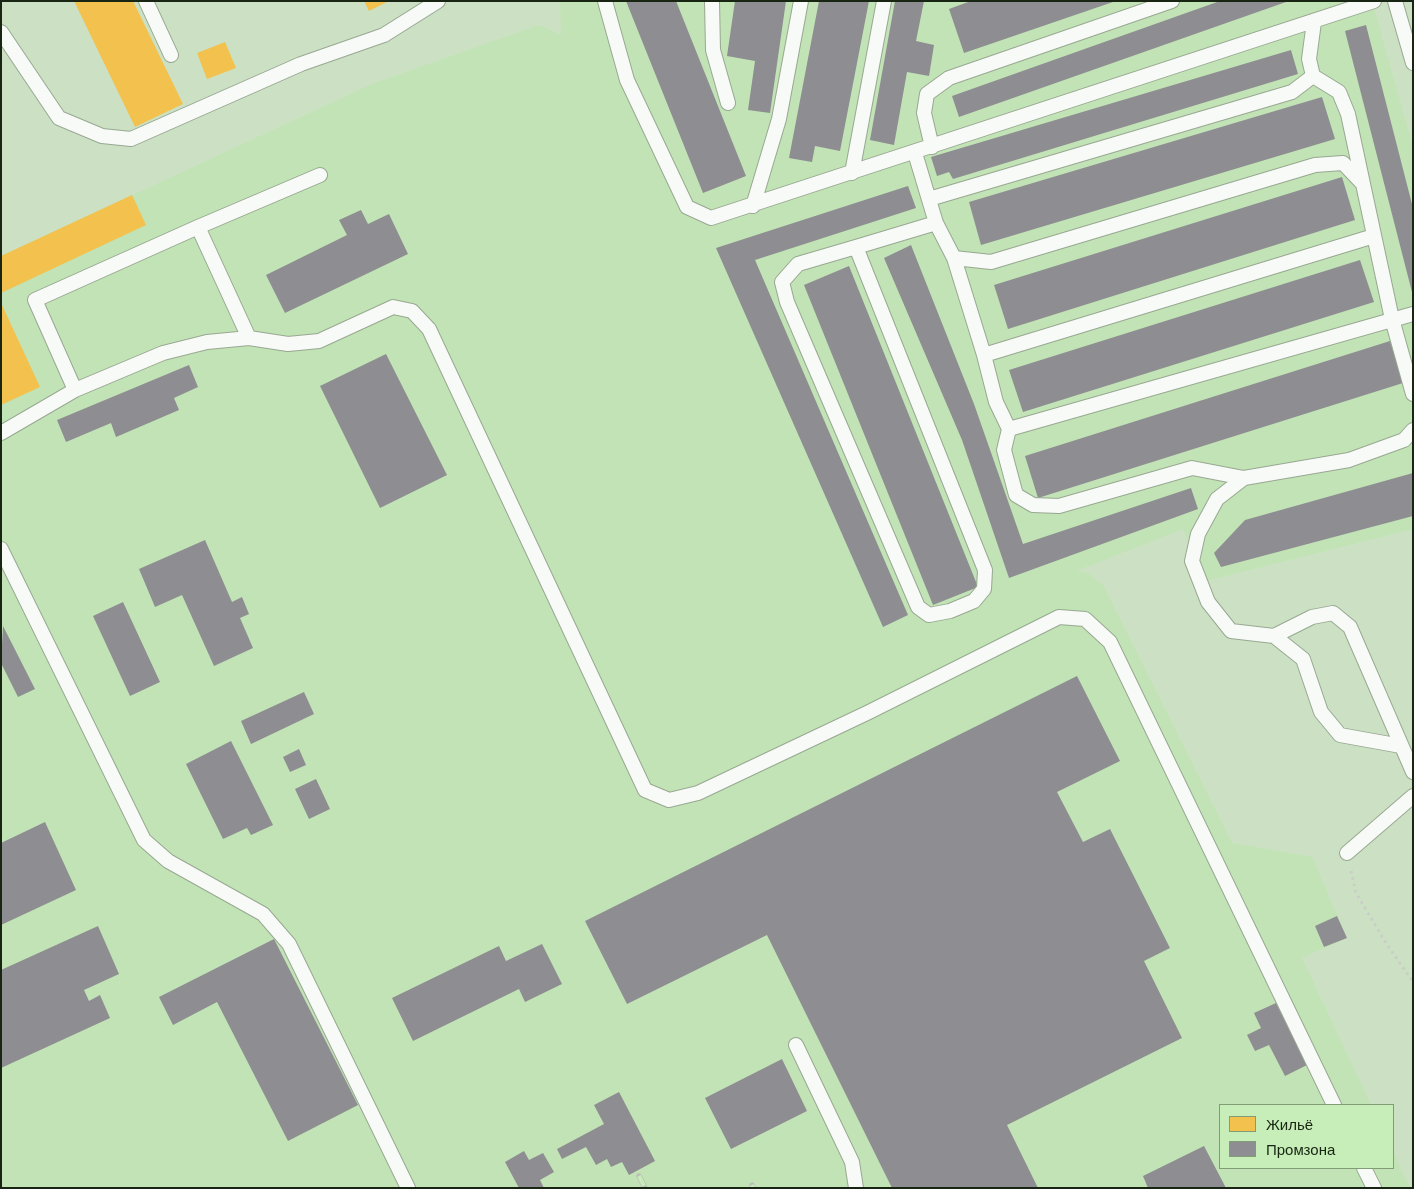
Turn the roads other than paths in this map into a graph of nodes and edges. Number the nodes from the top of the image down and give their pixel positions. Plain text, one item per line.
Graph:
1 (146, 1) edge
2 (438, 1) edge
3 (605, 1) edge
4 (712, 1) edge
5 (801, 1) edge
6 (884, 1) edge
7 (1172, 1) edge
8 (1374, 1) edge
9 (1395, 1) edge
10 (1314, 22) junction
11 (1, 32) edge
12 (171, 55) dead end
13 (1413, 63) edge
14 (1313, 76) junction
15 (728, 103) dead end
16 (932, 147) junction
17 (915, 153) junction
18 (852, 173) junction
19 (320, 175) dead end
20 (1363, 184) junction
21 (929, 199) junction
22 (753, 206) junction
23 (936, 224) junction
24 (198, 227) junction
25 (1374, 236) junction
26 (856, 247) junction
27 (954, 258) junction
28 (1413, 314) edge
29 (1392, 319) junction
30 (249, 338) junction
31 (984, 355) junction
32 (75, 390) junction
33 (1413, 394) edge
34 (1009, 429) junction
35 (1413, 430) edge
36 (1, 433) edge
37 (1244, 478) junction
38 (1, 549) edge
39 (1274, 636) junction
40 (1401, 746) junction
41 (1413, 772) edge
42 (1413, 796) edge
43 (1347, 853) road end
44 (796, 1045) dead end
45 (1334, 1104) edge
46 (1364, 1169) edge
47 (408, 1188) edge
48 (856, 1188) edge
49 (1374, 1188) edge

1 - 12 lane
2 - 11 lane
3 - 22 lane
4 - 15 lane
5 - 22 lane
6 - 18 lane
7 - 16 lane
8 - 10 lane
9 - 13 lane
10 - 14 lane
10 - 16 lane
14 - 20 lane
14 - 21 lane
16 - 17 lane
17 - 18 lane
17 - 21 lane
18 - 22 lane
19 - 24 lane
20 - 25 lane
20 - 27 lane
21 - 23 lane
23 - 26 lane
23 - 27 lane
24 - 30 lane
24 - 32 lane
25 - 29 lane
25 - 31 lane
26 - 26 lane
27 - 31 lane
28 - 29 lane
29 - 33 lane
29 - 34 lane
30 - 32 lane
30 - 45 lane
31 - 34 lane
32 - 36 lane
34 - 37 lane
35 - 37 lane
37 - 39 lane
38 - 47 lane
39 - 40 lane
39 - 40 lane
40 - 41 lane
42 - 43 lane
44 - 48 lane
46 - 49 lane

